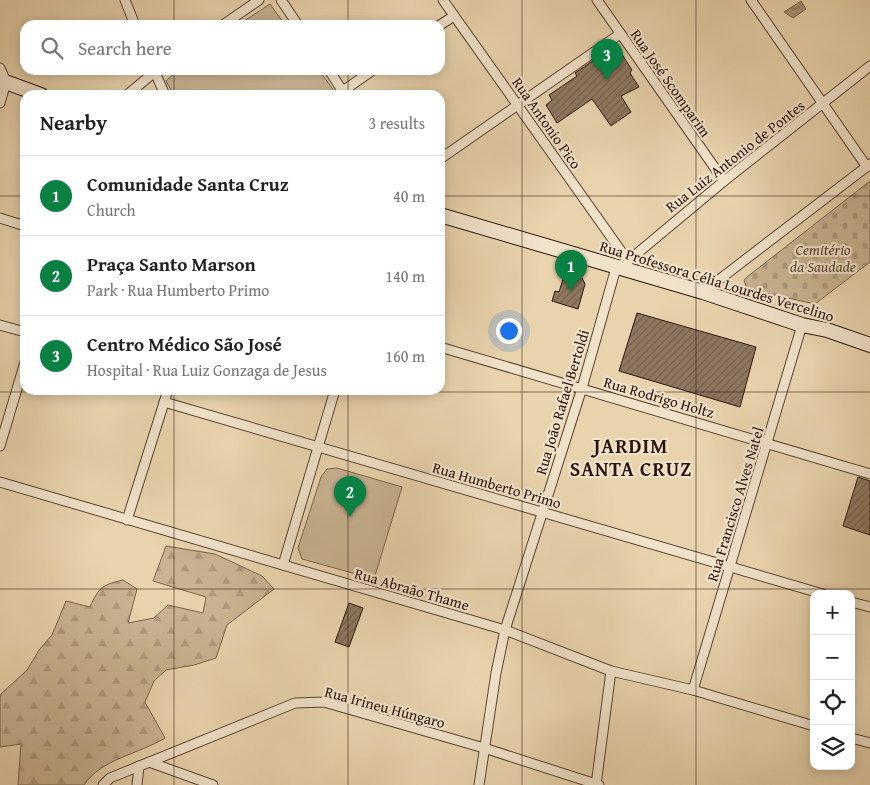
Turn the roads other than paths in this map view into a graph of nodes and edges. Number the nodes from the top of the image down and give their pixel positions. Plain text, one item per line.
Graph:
1 (125, 0) edge
2 (259, 0) edge
3 (281, 0) edge
4 (443, 0) edge
5 (597, 0) edge
6 (751, 0) edge
7 (454, 16) junction
8 (133, 20) edge
9 (230, 20) edge
10 (295, 20) edge
11 (445, 22) edge
12 (620, 34) junction
13 (870, 66) edge
14 (0, 68) edge
15 (150, 75) edge
16 (157, 75) edge
17 (332, 75) edge
18 (367, 75) edge
19 (3, 81) edge
20 (27, 90) edge
21 (133, 90) edge
22 (163, 90) edge
23 (342, 90) edge
24 (348, 90) edge
25 (0, 103) edge
26 (823, 104) junction
27 (518, 106) junction
28 (445, 156) edge
29 (868, 165) edge
30 (724, 180) junction
31 (445, 216) edge
32 (0, 218) edge
33 (20, 224) edge
34 (622, 264) junction
35 (703, 292) junction
36 (0, 325) edge
37 (802, 325) junction
38 (20, 331) edge
39 (870, 345) edge
40 (445, 348) edge
41 (20, 378) edge
42 (582, 388) junction
43 (166, 395) edge
44 (333, 395) edge
45 (164, 402) junction
46 (0, 443) edge
47 (768, 443) junction
48 (317, 448) junction
49 (870, 474) edge
50 (0, 482) edge
51 (543, 512) junction
52 (127, 520) junction
53 (283, 565) junction
54 (730, 566) junction
55 (810, 590) edge
56 (855, 603) edge
57 (870, 607) edge
58 (505, 630) junction
59 (611, 671) junction
60 (693, 690) junction
61 (811, 725) edge
62 (855, 739) edge
63 (870, 743) edge
64 (484, 748) junction
65 (149, 762) junction
66 (139, 766) junction
67 (103, 785) edge
68 (137, 785) edge
69 (213, 785) edge
70 (479, 785) edge
71 (597, 785) edge

1 - 8 street
2 - 9 street
3 - 10 street
4 - 7 street, Rua Antonio Pico
5 - 12 street, Rua José Scomparim
6 - 26 street
7 - 11 street
7 - 27 street, Rua Antonio Pico
12 - 27 street
12 - 30 street, Rua José Scomparim
13 - 26 street, Rua Luiz Antonio de Pontes
14 - 19 street
15 - 21 street
16 - 22 street
17 - 23 street
18 - 24 street
19 - 20 main road
19 - 25 street
26 - 29 street
26 - 30 street, Rua Luiz Antonio de Pontes
27 - 28 street
27 - 34 street, Rua Antonio Pico
29 - 35 street
30 - 34 street, Rua Luiz Antonio de Pontes
31 - 34 main road, Rua Professora Célia Lourdes Vercelino
32 - 33 street
34 - 35 main road, Rua Professora Célia Lourdes Vercelino
34 - 42 street, Rua João Rafael Bertoldi
35 - 37 main road, Rua Professora Célia Lourdes Vercelino
36 - 38 street
37 - 39 main road, Rua Professora Célia Lourdes Vercelino
37 - 47 street, Rua Francisco Alves Natel
40 - 42 street, Rua Rodrigo Holtz
41 - 46 street
42 - 47 street, Rua Rodrigo Holtz
42 - 51 street, Rua João Rafael Bertoldi
43 - 45 street
44 - 48 street
45 - 48 street, Rua Humberto Primo
45 - 52 street
47 - 49 street, Rua Rodrigo Holtz
47 - 54 street, Rua Francisco Alves Natel
48 - 51 street, Rua Humberto Primo
48 - 53 street
50 - 52 street, Rua Abraão Thame
51 - 54 street, Rua Humberto Primo
51 - 58 street, Rua João Rafael Bertoldi
52 - 53 street, Rua Abraão Thame
53 - 58 street, Rua Abraão Thame
54 - 55 street, Rua Humberto Primo
54 - 60 street, Rua Francisco Alves Natel
56 - 57 street
58 - 59 street, Rua Abraão Thame
58 - 64 street, Rua João Rafael Bertoldi
59 - 60 street, Rua Abraão Thame
59 - 71 street
60 - 61 street, Rua Abraão Thame
62 - 63 street
64 - 65 street, Rua Irineu Húngaro
64 - 70 street, Rua João Rafael Bertoldi
64 - 71 street, Rua Irineu Húngaro
65 - 66 street, Rua Irineu Húngaro
65 - 69 street
66 - 67 street, Rua Irineu Húngaro
66 - 68 street

